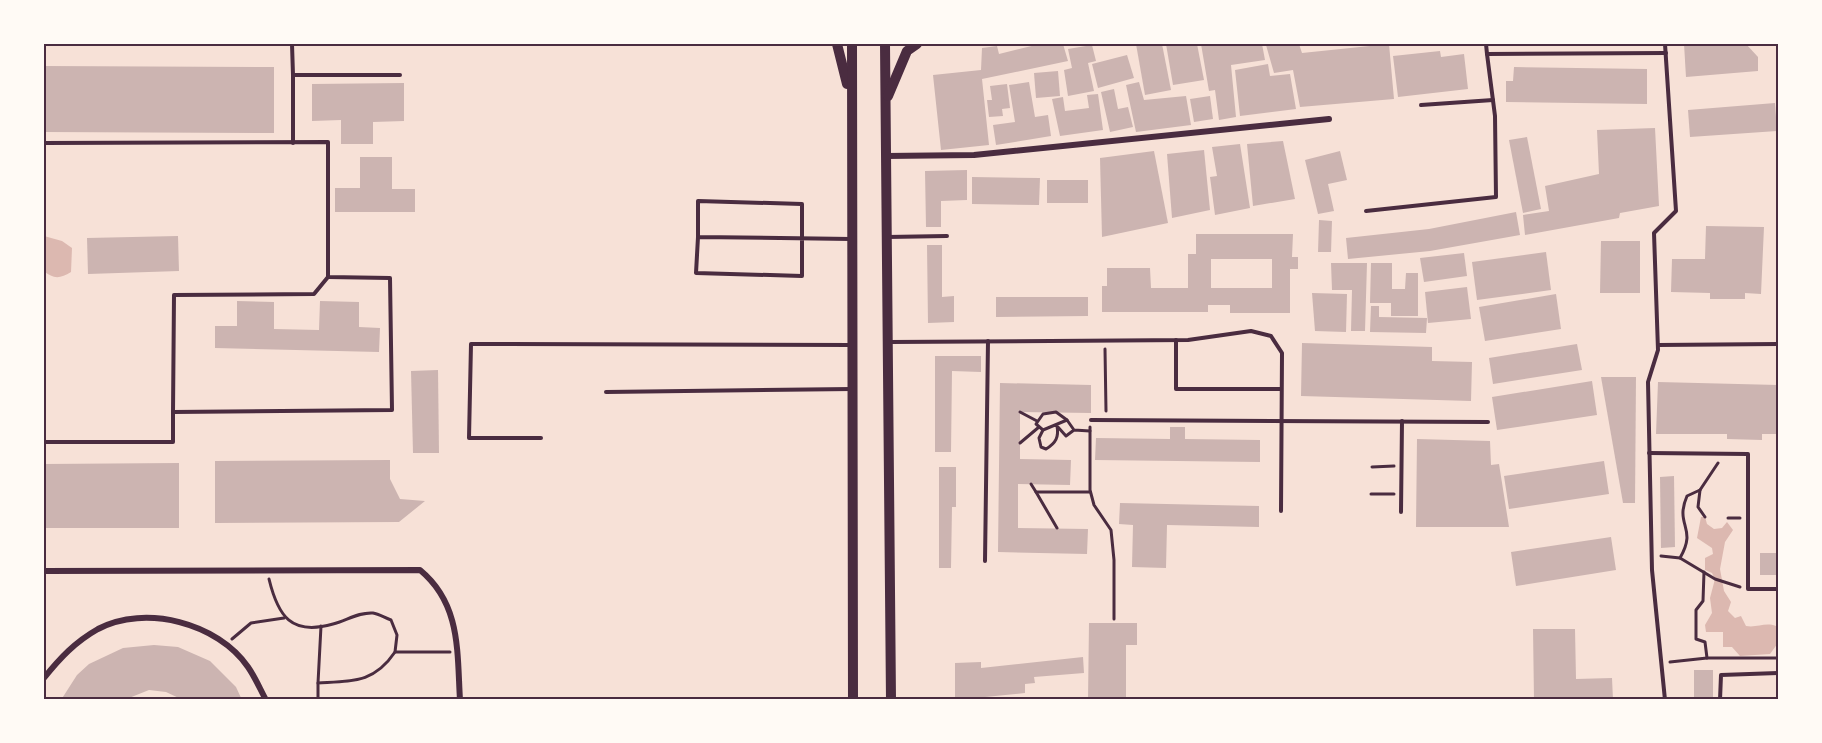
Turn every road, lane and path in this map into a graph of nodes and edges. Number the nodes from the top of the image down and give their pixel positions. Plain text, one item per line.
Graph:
1 (292, 44) edge
2 (837, 44) edge
3 (852, 44) edge
4 (885, 44) edge
5 (917, 44) edge
6 (1486, 44) edge
7 (1665, 44) edge
8 (1666, 53) junction
9 (1487, 54) junction
10 (293, 75) junction
11 (400, 75) dead end
12 (1493, 100) junction
13 (886, 102) junction
14 (852, 105) junction
15 (1421, 105) dead end
16 (1329, 119) dead end
17 (44, 143) edge
18 (294, 143) junction
19 (886, 156) junction
20 (1366, 211) dead end
21 (946, 236) dead end
22 (698, 237) junction
23 (887, 237) junction
24 (802, 238) junction
25 (852, 239) junction
26 (328, 277) junction
27 (1176, 340) junction
28 (988, 341) junction
29 (1105, 341) junction
30 (888, 342) junction
31 (1779, 344) edge
32 (852, 345) junction
33 (1658, 345) junction
34 (852, 389) junction
35 (1281, 389) junction
36 (606, 392) dead end
37 (173, 412) junction
38 (1020, 412) dead end
39 (1281, 419) junction
40 (1067, 420) junction
41 (1091, 420) junction
42 (1402, 420) junction
43 (1037, 421) junction
44 (1488, 422) dead end
45 (1057, 426) junction
46 (1041, 429) junction
47 (1074, 430) junction
48 (1090, 431) junction
49 (541, 438) dead end
50 (44, 442) edge
51 (1020, 443) dead end
52 (1650, 453) junction
53 (1723, 453) junction
54 (1402, 466) junction
55 (1372, 467) dead end
56 (1030, 484) dead end
57 (1700, 490) junction
58 (1036, 492) junction
59 (1090, 492) junction
60 (1371, 494) dead end
61 (1402, 494) junction
62 (1281, 511) dead end
63 (1401, 512) dead end
64 (1705, 517) dead end
65 (1057, 528) dead end
66 (1652, 556) junction
67 (1680, 558) junction
68 (985, 561) dead end
69 (267, 570) junction
70 (44, 571) edge
71 (1704, 572) junction
72 (1748, 589) junction
73 (1779, 589) edge
74 (284, 618) junction
75 (1114, 619) dead end
76 (321, 626) junction
77 (225, 645) junction
78 (395, 652) junction
79 (457, 652) junction
80 (1707, 658) junction
81 (1779, 658) edge
82 (1662, 666) junction
83 (1779, 673) edge
84 (44, 678) edge
85 (318, 683) junction
86 (266, 699) edge
87 (318, 699) edge
88 (460, 699) edge
89 (853, 699) edge
90 (891, 699) edge
91 (1665, 699) edge
92 (1720, 699) edge

1 - 10 lane
2 - 14 main road
3 - 14 main road
4 - 13 main road
5 - 13 main road
6 - 9 lane
7 - 8 lane
8 - 9 lane
8 - 33 lane
9 - 12 lane
10 - 11 lane
10 - 18 lane
12 - 15 lane
12 - 20 lane
13 - 19 main road
14 - 25 main road
16 - 19 street
17 - 18 lane
18 - 26 lane
19 - 23 main road
21 - 23 lane
22 - 24 lane
22 - 24 lane
22 - 24 lane
23 - 30 main road
24 - 25 lane
25 - 32 main road
26 - 37 lane
26 - 37 lane
27 - 29 lane
27 - 35 lane
27 - 35 lane
28 - 29 lane
28 - 30 lane
28 - 68 lane
29 - 41 path
30 - 90 main road
31 - 33 lane
32 - 34 main road
32 - 49 lane
33 - 52 lane
34 - 36 lane
34 - 89 main road
35 - 39 lane
37 - 50 lane
38 - 43 path
39 - 41 lane
39 - 42 lane
39 - 62 lane
40 - 43 path
40 - 45 path
40 - 47 path
41 - 48 path
42 - 44 lane
42 - 54 lane
43 - 46 path
45 - 46 path
45 - 46 path
45 - 47 path
46 - 51 path
47 - 48 path
48 - 59 path
52 - 53 lane
52 - 66 lane
53 - 57 path
53 - 72 lane
54 - 55 path
54 - 61 lane
56 - 58 path
57 - 64 path
57 - 67 path
58 - 59 path
58 - 65 path
59 - 75 path
60 - 61 path
61 - 63 lane
66 - 67 path
66 - 82 lane
67 - 71 path
69 - 70 street
69 - 74 path
69 - 79 street
71 - 72 path
71 - 80 path
72 - 73 lane
74 - 76 path
74 - 77 path
76 - 78 path
76 - 85 path
77 - 84 street
77 - 86 street
78 - 79 path
78 - 85 path
79 - 88 street
80 - 81 path
80 - 82 path
82 - 91 lane
83 - 92 lane
85 - 87 path

